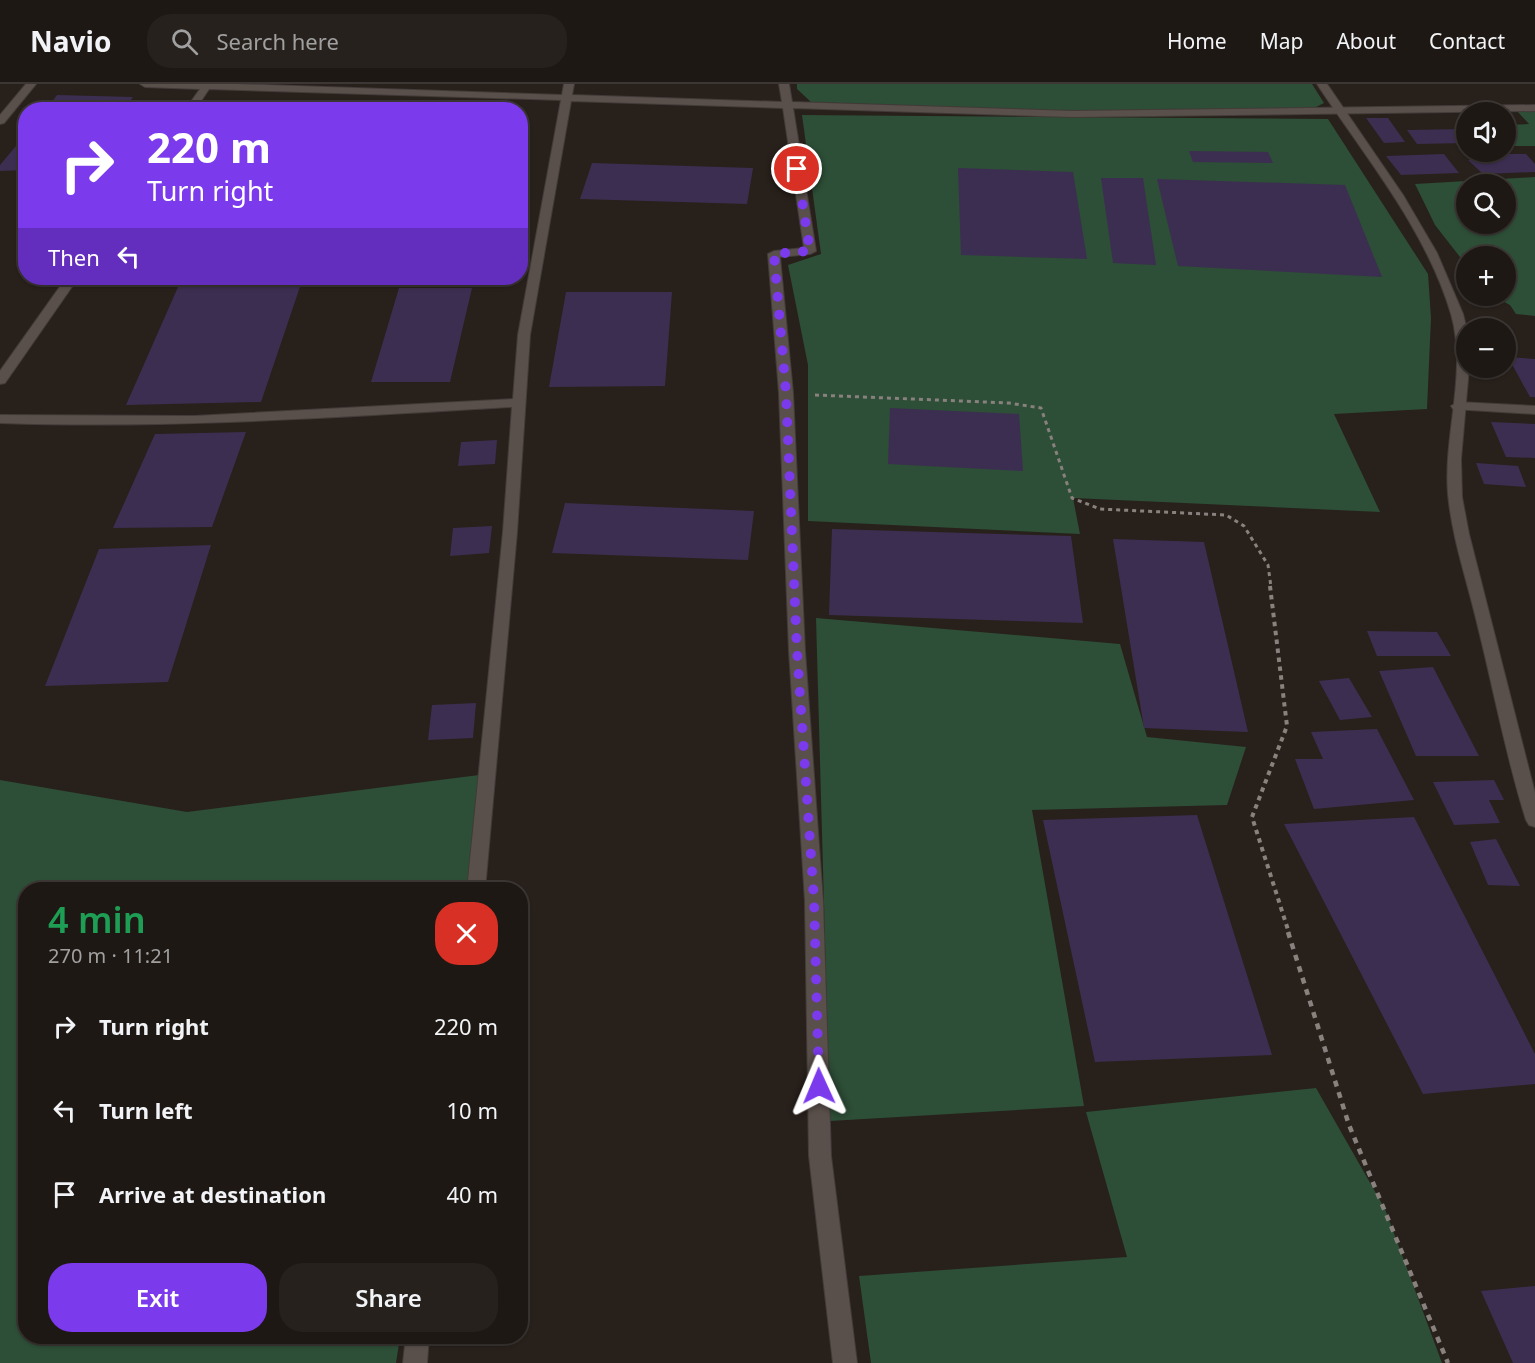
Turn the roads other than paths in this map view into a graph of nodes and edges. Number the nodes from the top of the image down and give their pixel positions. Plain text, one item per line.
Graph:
1 (32, 84) edge
2 (145, 84) edge
3 (569, 84) edge
4 (784, 84) edge
5 (1322, 84) edge
6 (207, 85) edge
7 (567, 99) junction
8 (195, 102) edge
9 (787, 107) junction
10 (1535, 108) edge
11 (1340, 112) junction
12 (0, 121) edge
13 (67, 285) edge
14 (0, 380) edge
15 (518, 403) junction
16 (1458, 406) junction
17 (1535, 410) edge
18 (0, 419) edge
19 (1535, 820) edge
20 (477, 882) edge
21 (417, 1344) edge
22 (415, 1363) edge
23 (845, 1363) edge

1 - 12 street
2 - 6 street
3 - 7 street
4 - 9 street
5 - 11 street
6 - 7 street
6 - 8 street
7 - 9 street
7 - 15 street
9 - 11 street
9 - 23 street
10 - 11 street
11 - 16 street
13 - 14 street
15 - 18 street
15 - 20 street
16 - 17 street
16 - 19 street
21 - 22 street

